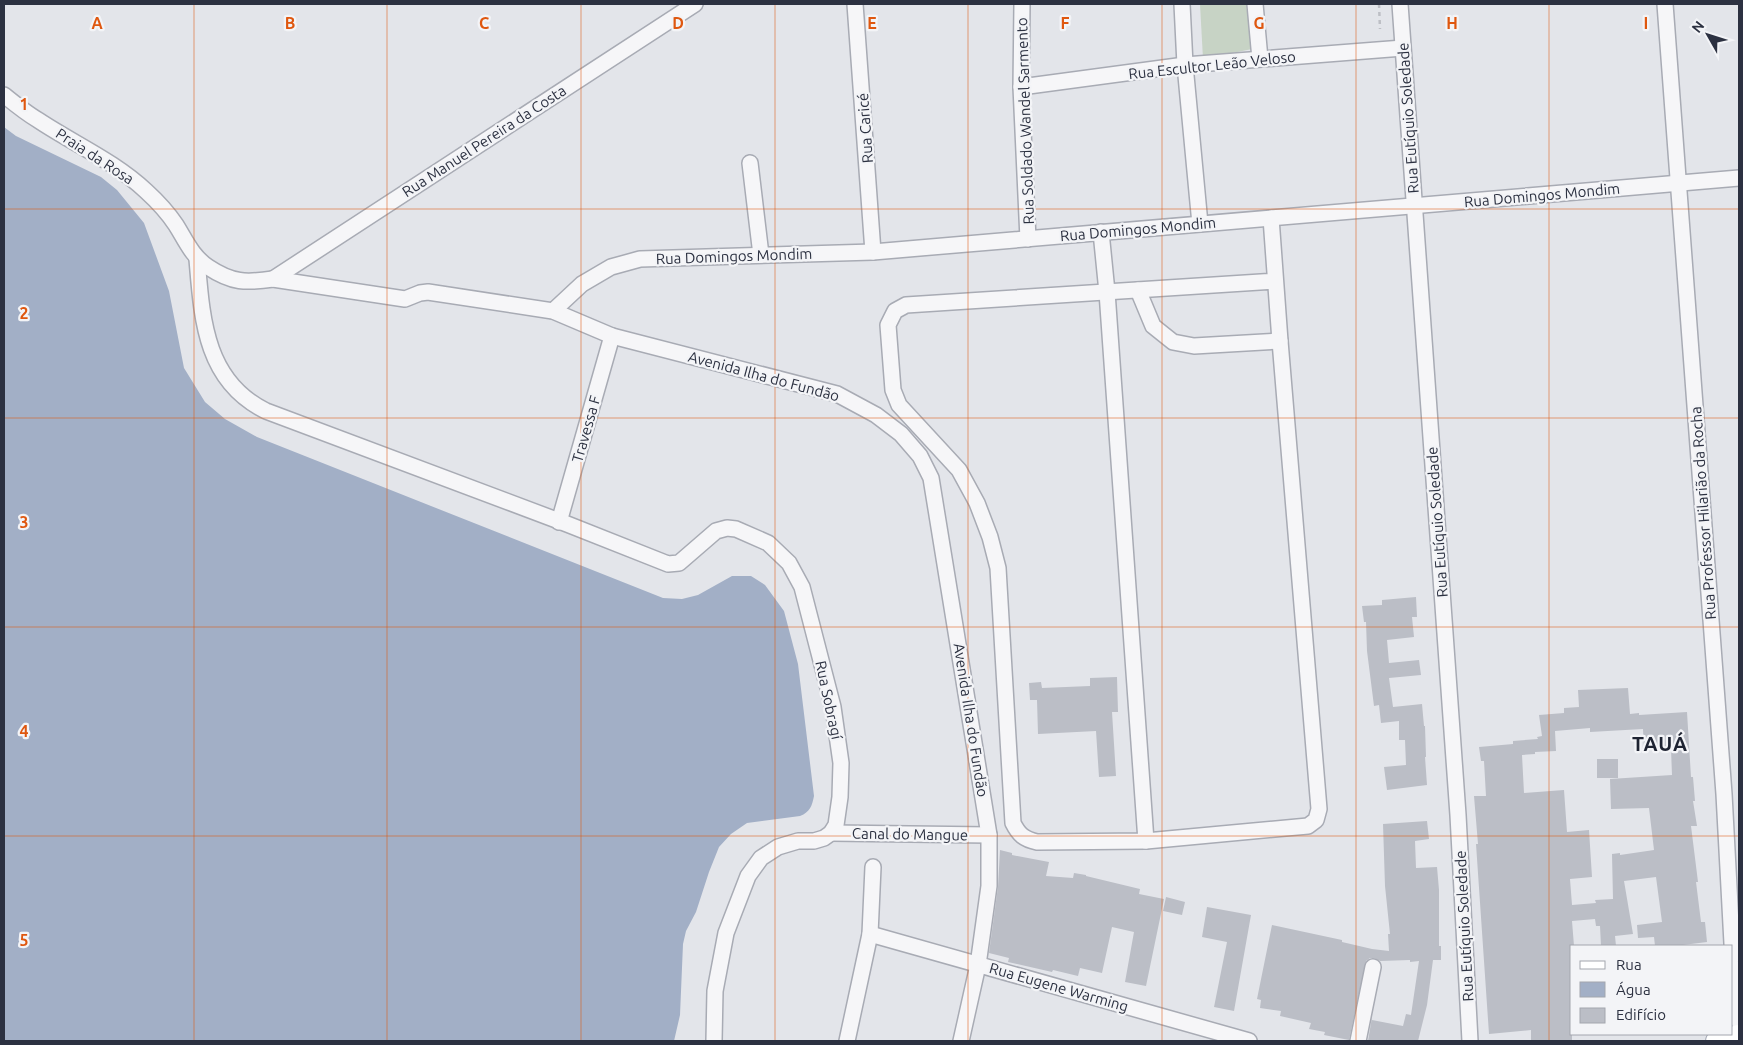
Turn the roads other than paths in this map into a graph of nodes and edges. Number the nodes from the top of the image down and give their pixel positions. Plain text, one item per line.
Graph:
1 (695, 4) edge
2 (856, 4) edge
3 (1022, 4) edge
4 (1182, 4) edge
5 (1255, 4) edge
6 (1400, 4) edge
7 (1665, 4) edge
8 (1403, 48) junction
9 (1260, 59) junction
10 (1185, 66) junction
11 (1021, 87) junction
12 (4, 95) edge
13 (750, 163) dead end
14 (1739, 178) edge
15 (1679, 183) junction
16 (1413, 206) junction
17 (1271, 218) junction
18 (1200, 224) junction
19 (1101, 232) junction
20 (1028, 239) junction
21 (873, 252) junction
22 (760, 255) junction
23 (197, 259) junction
24 (273, 279) junction
25 (1275, 281) junction
26 (1138, 290) junction
27 (1107, 292) junction
28 (553, 312) junction
29 (612, 336) junction
30 (1280, 340) junction
31 (559, 522) junction
32 (831, 833) junction
33 (990, 836) junction
34 (1146, 841) junction
35 (873, 867) dead end
36 (870, 934) junction
37 (1736, 961) edge
38 (978, 964) junction
39 (1373, 967) dead end
40 (1739, 1022) edge
41 (1739, 1034) edge
42 (714, 1041) edge
43 (847, 1041) edge
44 (961, 1041) edge
45 (1249, 1041) edge
46 (1358, 1041) edge
47 (1470, 1041) edge
48 (1716, 1041) edge

1 - 24 street, Rua Manuel Pereira da Costa
2 - 21 street, Rua Caricé
3 - 11 street, Rua Soldado Wandel Sarmento
4 - 10 street
5 - 9 street
6 - 8 street, Rua Eutíquio Soledade
7 - 15 street, Rua Professor Hilarião da Rocha
8 - 9 street, Rua Escultor Leão Veloso
8 - 16 street, Rua Eutíquio Soledade
9 - 10 street, Rua Escultor Leão Veloso
10 - 11 street, Rua Escultor Leão Veloso
10 - 18 street
11 - 20 street, Rua Soldado Wandel Sarmento
12 - 23 street, Praia da Rosa
13 - 22 street
14 - 15 street, Rua Domingos Mondim
15 - 16 street, Rua Domingos Mondim
15 - 37 street, Rua Professor Hilarião da Rocha
16 - 17 street, Rua Domingos Mondim
16 - 47 street, Rua Eutíquio Soledade
17 - 18 street, Rua Domingos Mondim
17 - 25 street
18 - 19 street, Rua Domingos Mondim
19 - 20 street, Rua Domingos Mondim
19 - 27 street
20 - 21 street, Rua Domingos Mondim
21 - 22 street, Rua Domingos Mondim
22 - 28 street, Rua Domingos Mondim
23 - 24 street, Praia da Rosa
23 - 31 street, Rua Sobragí
24 - 28 street, Avenida Ilha do Fundão
25 - 26 street
25 - 30 street
26 - 27 street
26 - 30 street
27 - 34 street
27 - 34 street
28 - 29 street, Avenida Ilha do Fundão
29 - 31 street, Travessa F
29 - 33 street, Avenida Ilha do Fundão
30 - 34 street
31 - 32 street, Rua Sobragí
32 - 33 street, Canal do Mangue
32 - 42 street
33 - 38 street, Avenida Ilha do Fundão
35 - 36 street
36 - 38 street, Rua Eugene Warming
36 - 43 street
37 - 40 street, Rua Professor Hilarião da Rocha
38 - 44 street, Avenida Ilha do Fundão
38 - 45 street, Rua Eugene Warming
39 - 46 street
41 - 48 main road

